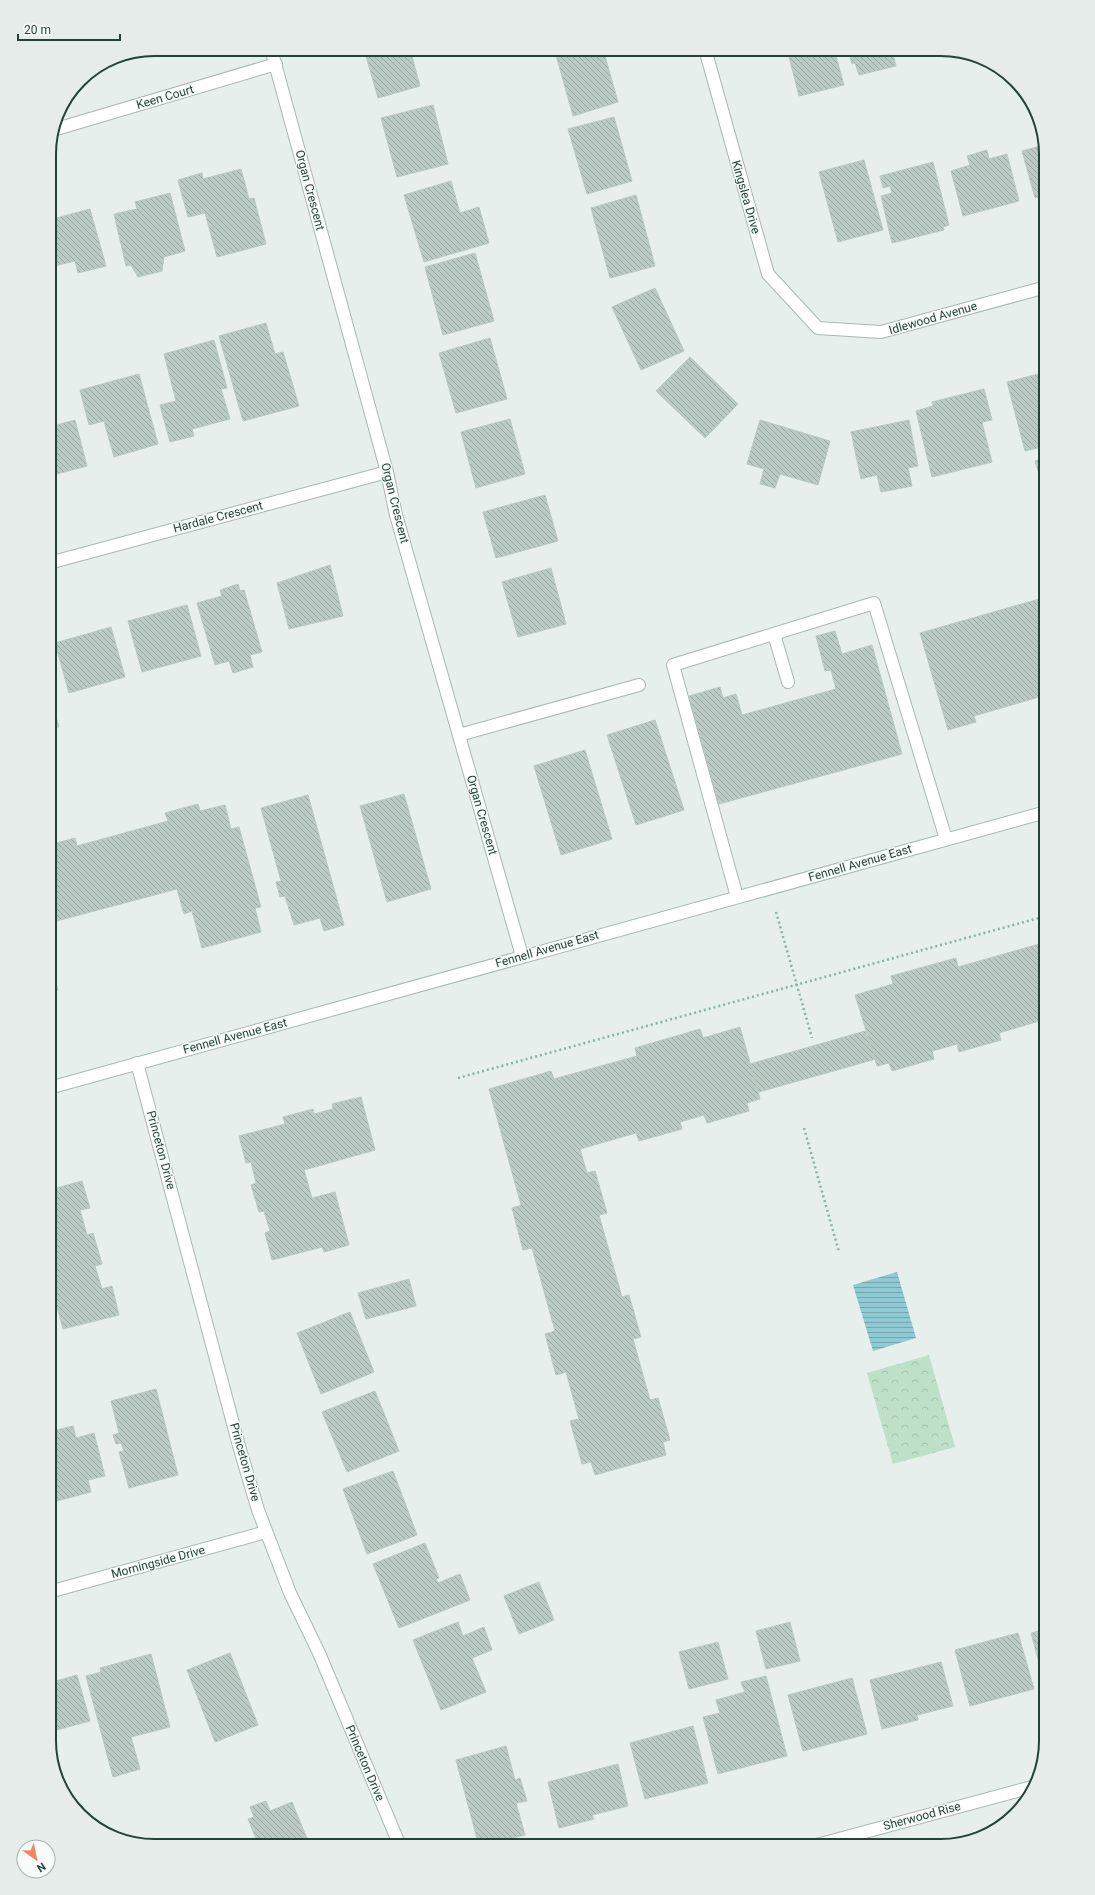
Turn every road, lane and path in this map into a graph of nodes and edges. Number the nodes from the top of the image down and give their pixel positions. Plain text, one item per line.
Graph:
1 (274, 56) edge
2 (707, 56) edge
3 (276, 64) junction
4 (60, 128) edge
5 (1039, 288) edge
6 (818, 328) joint
7 (387, 472) junction
8 (56, 561) edge
9 (774, 634) junction
10 (788, 682) dead end
11 (639, 685) dead end
12 (459, 735) junction
13 (1039, 814) edge
14 (946, 840) junction
15 (769, 889) junction
16 (737, 897) junction
17 (1039, 918) edge
18 (522, 956) junction
19 (797, 986) junction
20 (812, 1038) dead end
21 (137, 1063) junction
22 (458, 1078) dead end
23 (56, 1086) edge
24 (804, 1128) dead end
25 (838, 1252) dead end
26 (266, 1532) junction
27 (56, 1590) edge
28 (1027, 1788) edge
29 (397, 1839) edge
30 (839, 1839) edge

1 - 3 street, Organ Crescent
2 - 6 street, Kingslea Drive
3 - 4 street, Keen Court
3 - 7 street, Organ Crescent
5 - 6 street, Idlewood Avenue
7 - 8 street, Hardale Crescent
7 - 12 street, Organ Crescent
9 - 10 street
9 - 14 street
9 - 16 street
11 - 12 street
12 - 18 street, Organ Crescent
13 - 14 street, Fennell Avenue East
14 - 15 street, Fennell Avenue East
15 - 16 street, Fennell Avenue East
15 - 19 path
16 - 18 street, Fennell Avenue East
17 - 19 path
18 - 21 street, Fennell Avenue East
19 - 20 path
19 - 22 path
21 - 23 street, Fennell Avenue East
21 - 26 street, Princeton Drive
24 - 25 path
26 - 27 street, Morningside Drive
26 - 29 street, Princeton Drive
28 - 30 street, Sherwood Rise

